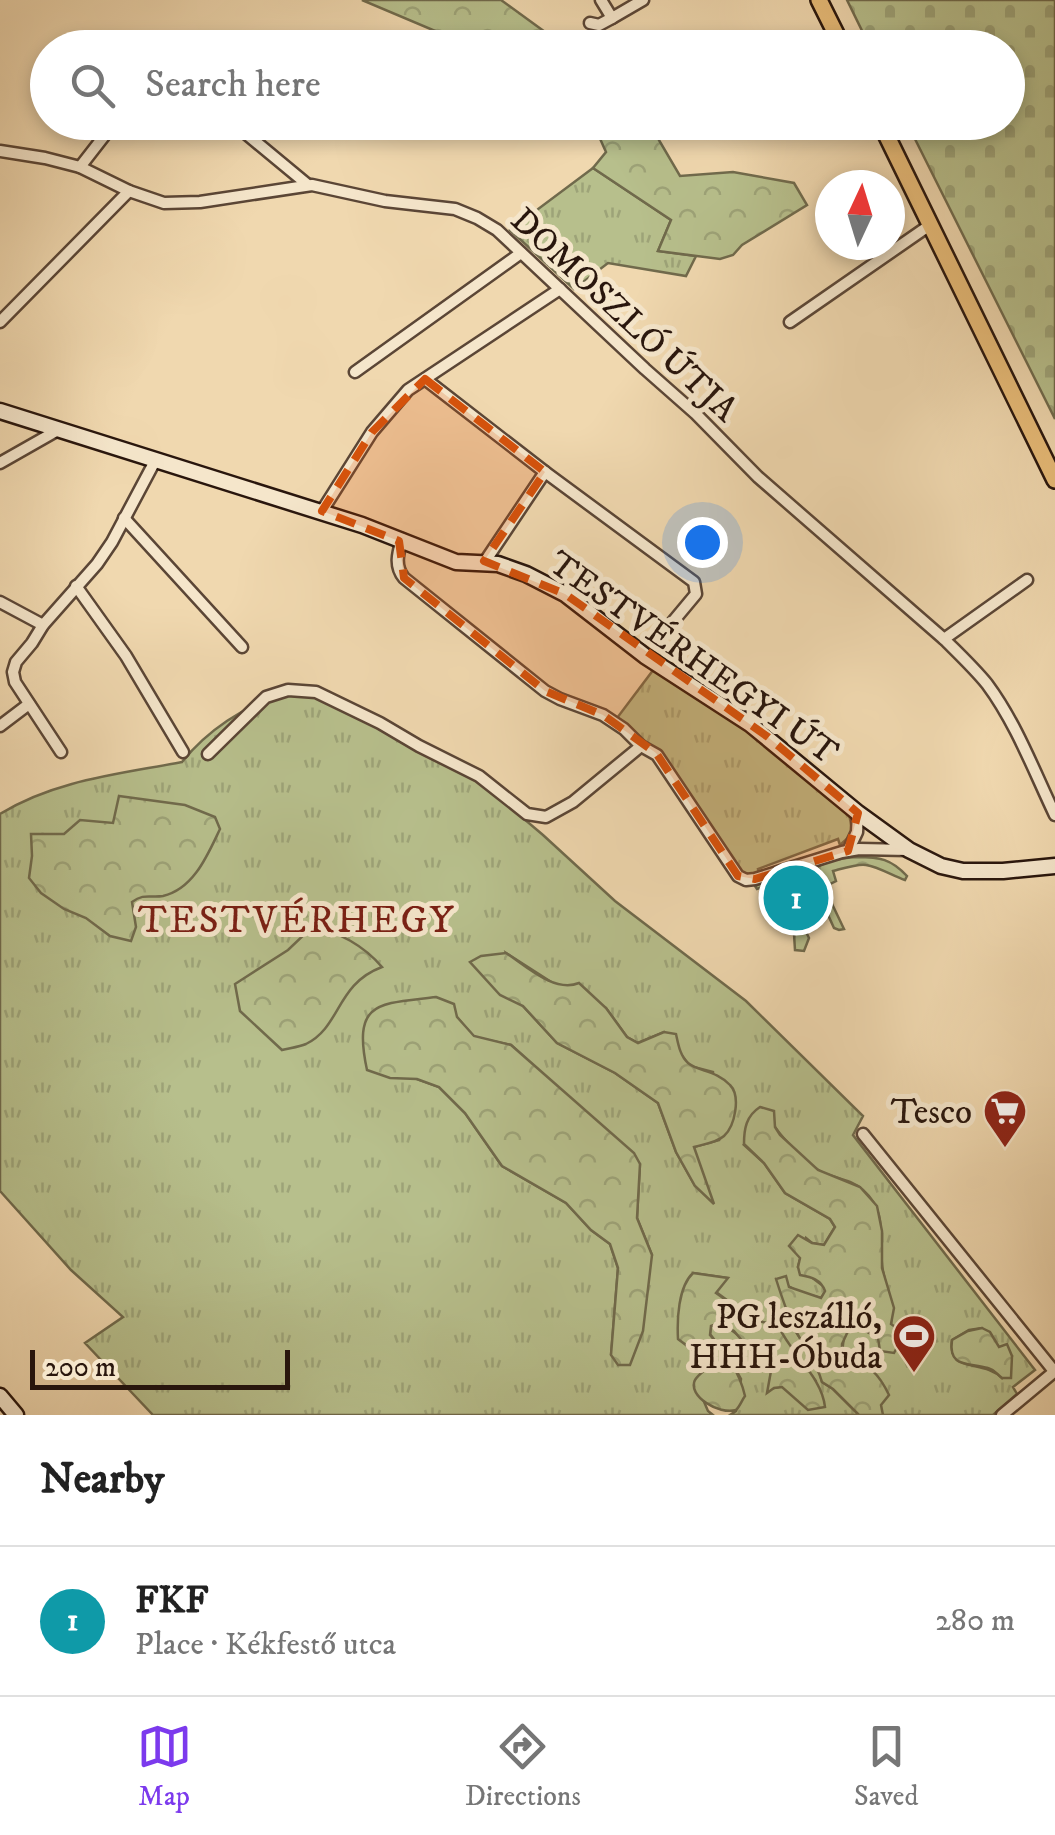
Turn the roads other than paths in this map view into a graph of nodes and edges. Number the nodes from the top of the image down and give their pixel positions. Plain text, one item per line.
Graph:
1 (601, 0) edge
2 (643, 0) edge
3 (819, 0) edge
4 (612, 18) junction
5 (590, 22) dead end
6 (834, 30) edge
7 (102, 140) edge
8 (254, 140) edge
9 (889, 140) edge
10 (0, 150) edge
11 (80, 167) junction
12 (308, 185) junction
13 (129, 191) junction
14 (930, 225) junction
15 (521, 253) junction
16 (560, 289) junction
17 (0, 322) edge
18 (790, 322) dead end
19 (355, 372) dead end
20 (425, 378) junction
21 (0, 411) edge
22 (58, 430) junction
23 (155, 461) junction
24 (0, 463) edge
25 (545, 472) junction
26 (1055, 480) edge
27 (322, 512) junction
28 (124, 518) junction
29 (402, 539) junction
30 (484, 564) junction
31 (1027, 580) dead end
32 (76, 586) junction
33 (0, 602) edge
34 (43, 625) junction
35 (666, 630) dead end
36 (944, 639) junction
37 (242, 647) dead end
38 (29, 704) junction
39 (0, 726) edge
40 (641, 746) junction
41 (60, 752) dead end
42 (183, 752) dead end
43 (208, 754) dead end
44 (858, 813) junction
45 (1055, 815) edge
46 (909, 850) junction
47 (848, 851) junction
48 (1055, 866) edge
49 (863, 1134) dead end
50 (1055, 1371) edge
51 (0, 1396) edge
52 (16, 1415) edge
53 (1002, 1415) edge

1 - 4 street
2 - 4 street
3 - 6 main road
4 - 5 street
7 - 11 street
8 - 12 street
9 - 14 main road
10 - 11 street, DOMOSZLÓ ÚTJA
11 - 13 street, DOMOSZLÓ ÚTJA
12 - 13 street, DOMOSZLÓ ÚTJA
12 - 15 street, DOMOSZLÓ ÚTJA
13 - 17 street
14 - 18 street
14 - 26 main road
15 - 16 street, DOMOSZLÓ ÚTJA
15 - 19 street
16 - 20 street
16 - 36 street, DOMOSZLÓ ÚTJA
20 - 25 street
20 - 27 street
21 - 22 street, TESTVÉRHEGYI ÚT
22 - 23 street, TESTVÉRHEGYI ÚT
22 - 24 street
23 - 27 street, TESTVÉRHEGYI ÚT
23 - 28 street
25 - 30 street
25 - 35 street
27 - 29 street, TESTVÉRHEGYI ÚT
28 - 32 street
28 - 37 street
29 - 30 street, TESTVÉRHEGYI ÚT
29 - 40 street
30 - 44 street, TESTVÉRHEGYI ÚT
31 - 36 street
32 - 34 street
32 - 42 street
33 - 34 street
34 - 38 street
36 - 45 street, DOMOSZLÓ ÚTJA
38 - 39 street
38 - 41 street
40 - 43 street
40 - 47 street
44 - 46 street, TESTVÉRHEGYI ÚT
44 - 47 street
46 - 47 street
46 - 48 street, TESTVÉRHEGYI ÚT
49 - 50 street
50 - 53 street
51 - 52 street

